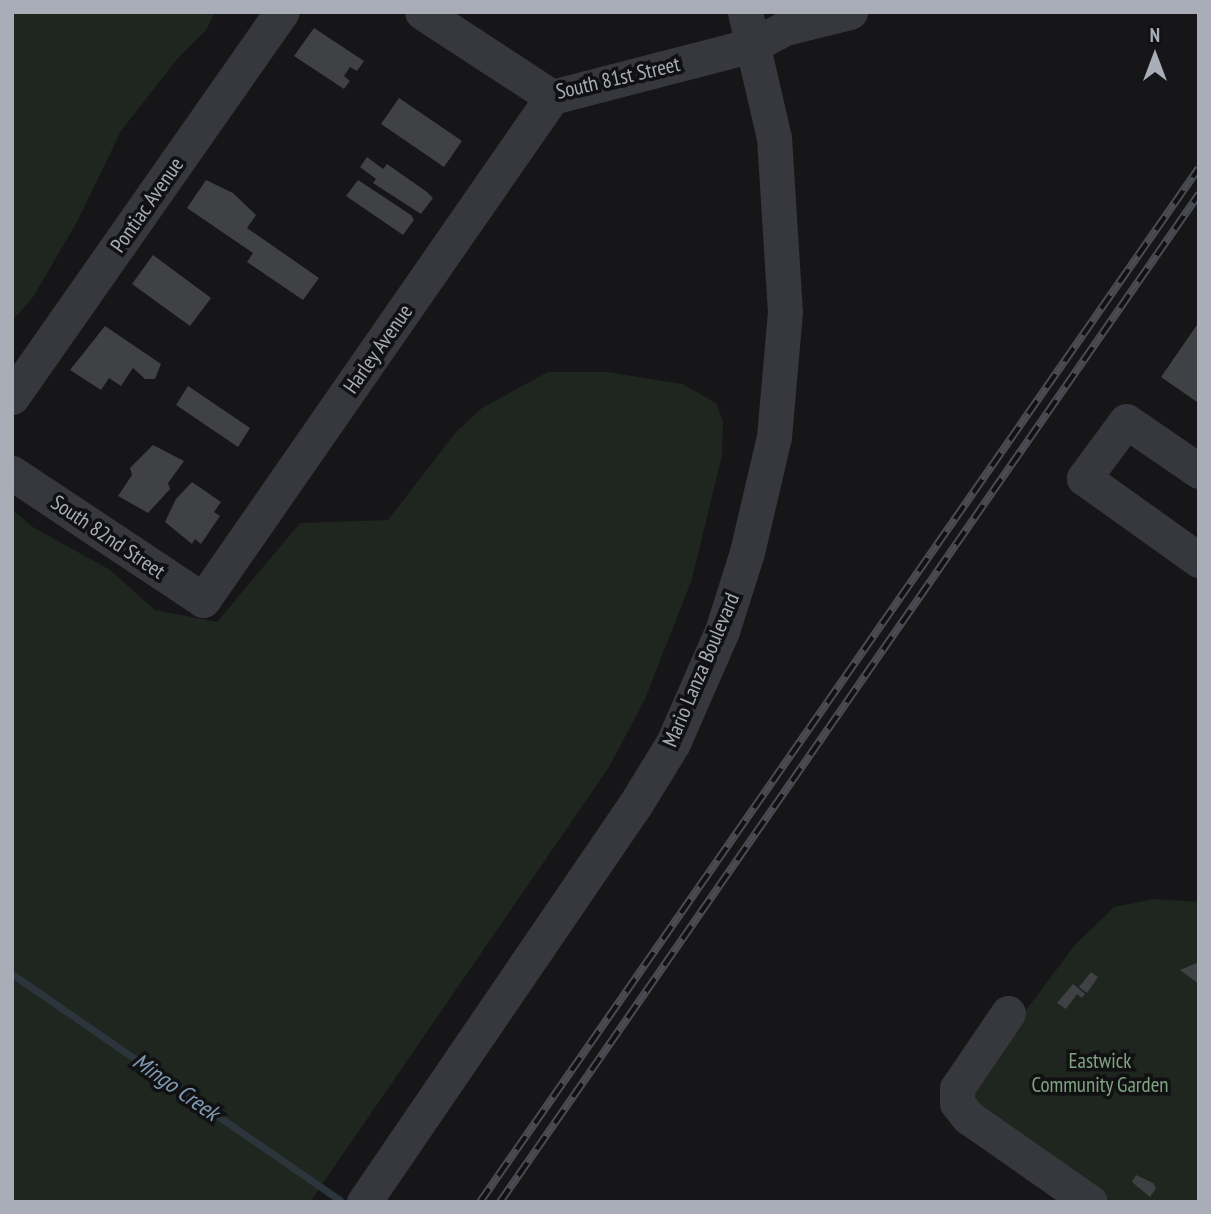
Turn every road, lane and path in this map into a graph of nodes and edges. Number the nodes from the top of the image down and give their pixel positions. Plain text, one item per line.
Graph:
1 (282, 12) edge
2 (422, 12) edge
3 (850, 12) edge
4 (749, 29) edge
5 (552, 97) junction
6 (12, 397) edge
7 (1199, 471) edge
8 (12, 473) edge
9 (1199, 560) edge
10 (204, 600) joint
11 (1008, 1013) dead end
12 (364, 1202) edge
13 (1090, 1202) edge

1 - 6 street, Pontiac Avenue
2 - 5 street, South 81st Street
3 - 4 street, South 81st Street
4 - 5 street, South 81st Street
4 - 12 street, Mario Lanza Boulevard
5 - 10 street, Harley Avenue
7 - 9 street
8 - 10 street, South 82nd Street
11 - 13 street

